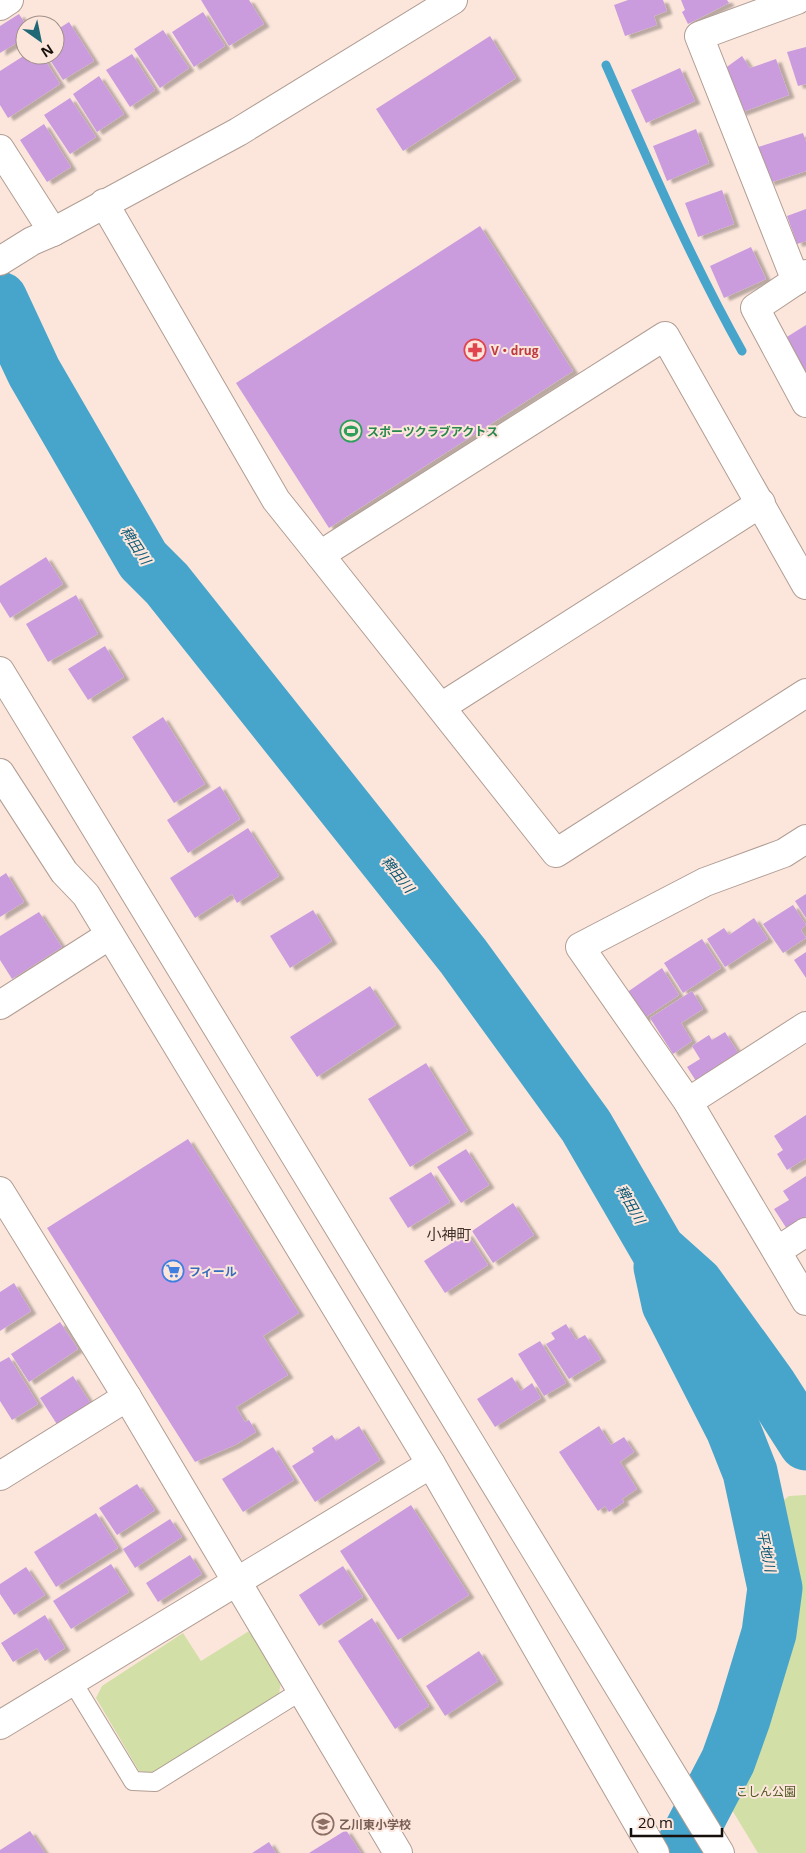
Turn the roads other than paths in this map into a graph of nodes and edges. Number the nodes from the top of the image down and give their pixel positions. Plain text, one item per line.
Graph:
1 (9, 0) edge
2 (453, 0) edge
3 (797, 0) edge
4 (0, 6) edge
5 (0, 149) edge
6 (104, 203) junction
7 (42, 237) junction
8 (0, 261) edge
9 (801, 277) edge
10 (806, 403) edge
11 (761, 503) junction
12 (320, 555) junction
13 (806, 586) edge
14 (0, 672) edge
15 (806, 693) edge
16 (441, 707) junction
17 (0, 773) edge
18 (806, 839) edge
19 (110, 935) junction
20 (0, 1005) edge
21 (806, 1026) edge
22 (688, 1102) junction
23 (0, 1191) edge
24 (10, 1231) edge
25 (806, 1232) edge
26 (777, 1251) junction
27 (806, 1301) edge
28 (127, 1397) junction
29 (431, 1464) junction
30 (0, 1476) edge
31 (237, 1582) junction
32 (72, 1681) junction
33 (301, 1691) junction
34 (0, 1725) edge
35 (650, 1845) edge
36 (719, 1852) edge
37 (398, 1853) edge

1 - 4 street
2 - 6 street
3 - 9 street
5 - 7 street
6 - 7 street
6 - 12 street
7 - 8 street
9 - 10 street
11 - 12 street
11 - 13 street
11 - 16 street
12 - 16 street
14 - 36 street
15 - 16 street
17 - 19 street
18 - 22 street
19 - 20 street
19 - 29 street
21 - 22 street
22 - 26 street
23 - 24 street
24 - 28 street
25 - 26 street
26 - 27 street
28 - 30 street
28 - 31 street
29 - 31 street
29 - 35 street
31 - 32 street
31 - 33 street
32 - 33 lane
32 - 34 street
33 - 37 street

